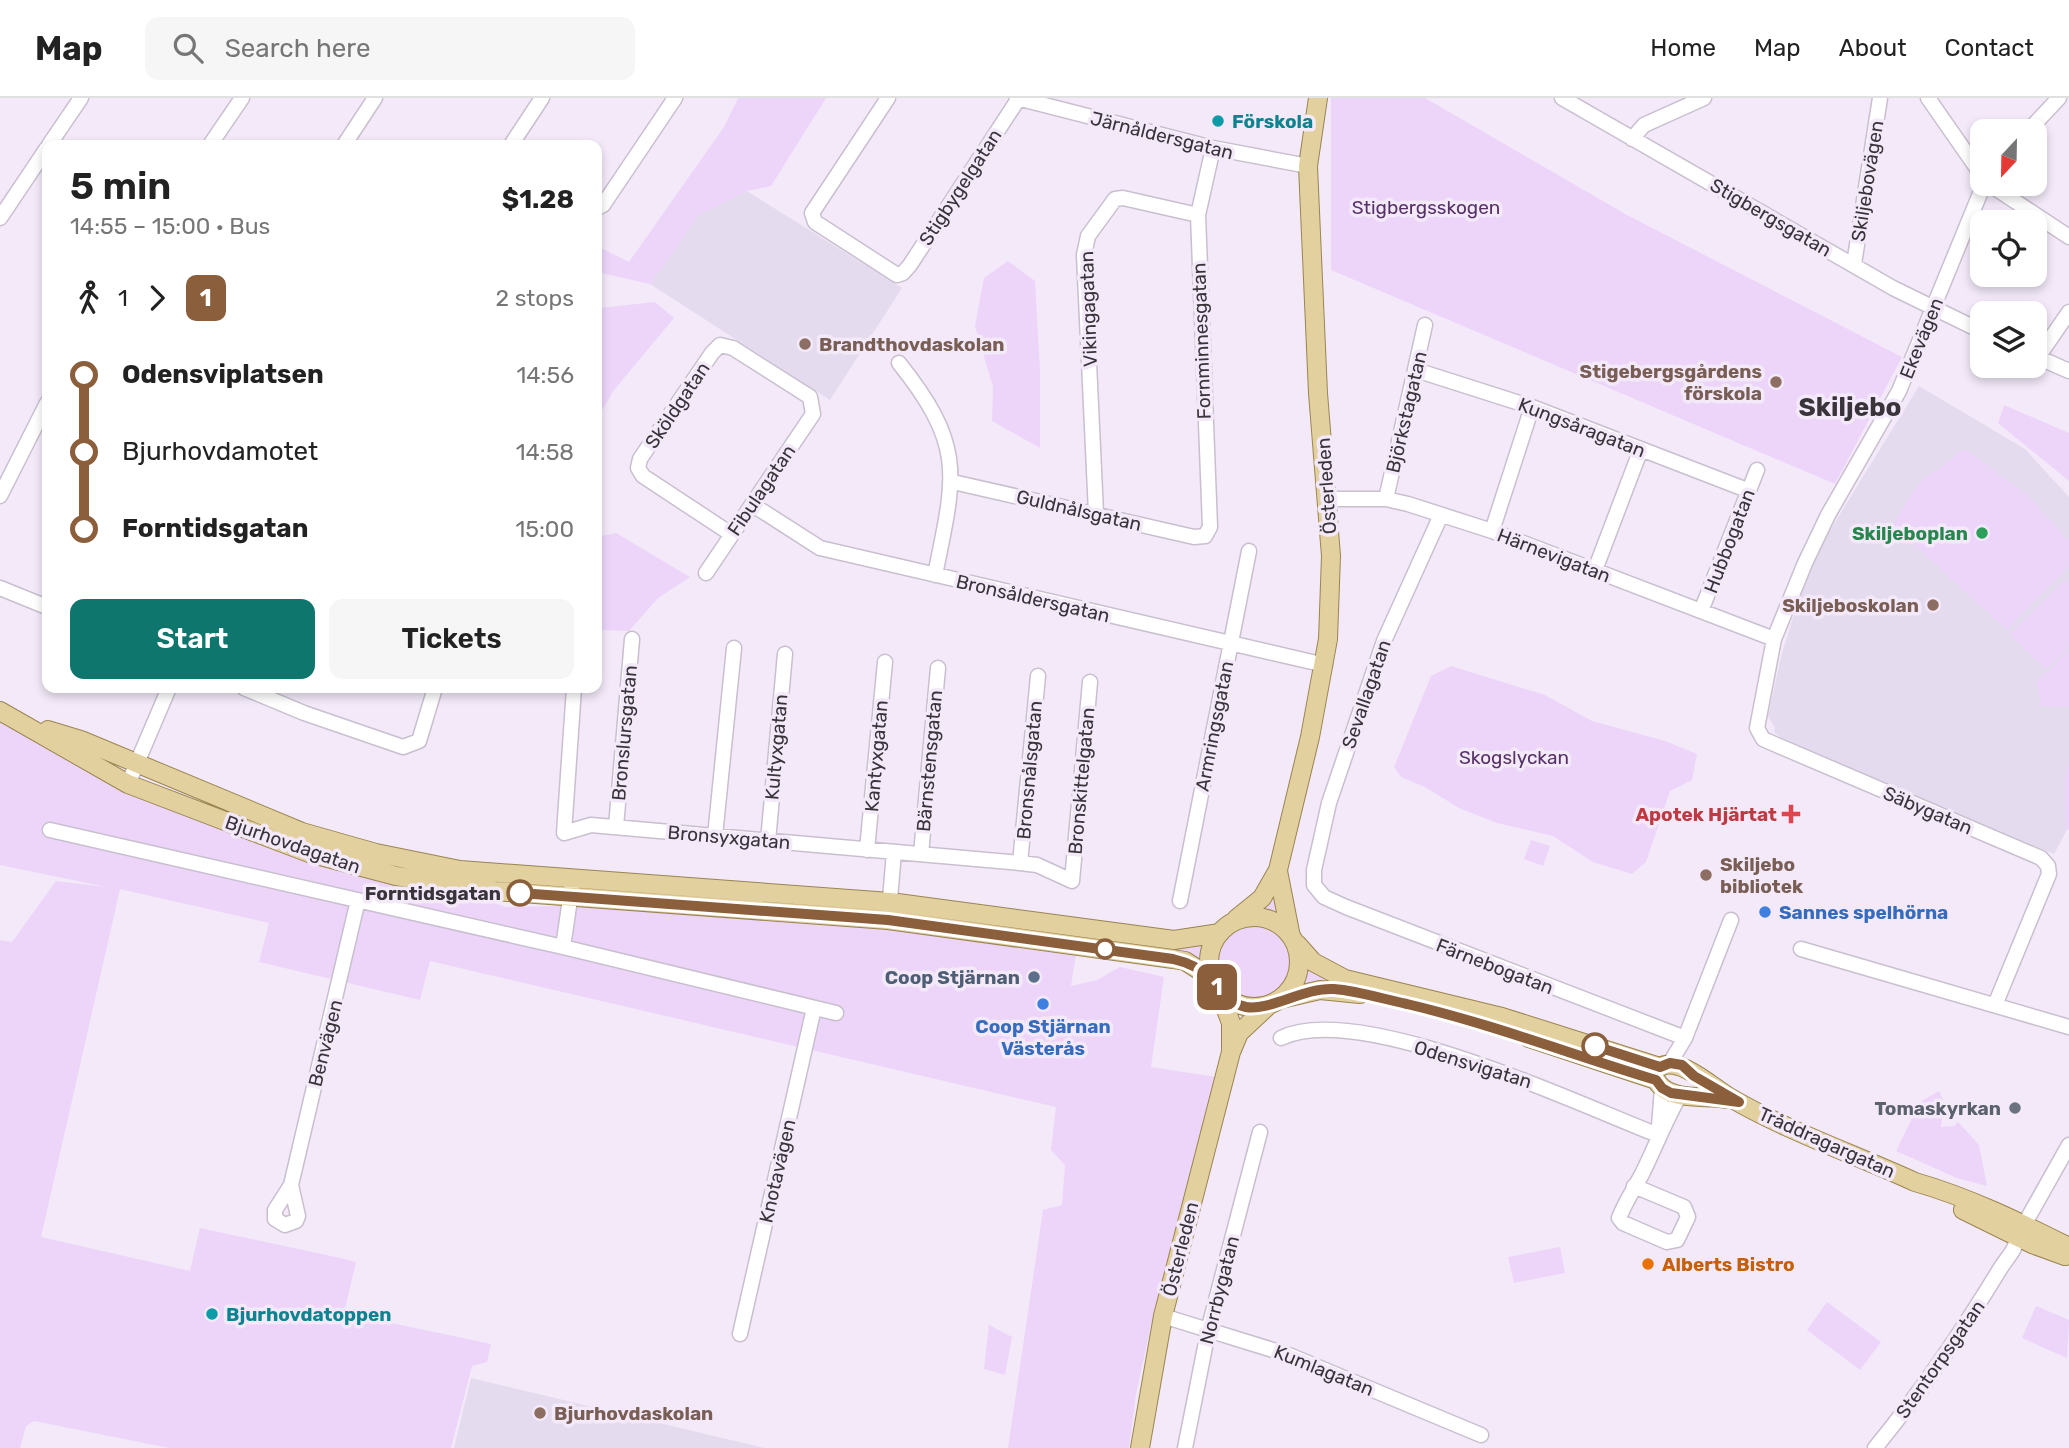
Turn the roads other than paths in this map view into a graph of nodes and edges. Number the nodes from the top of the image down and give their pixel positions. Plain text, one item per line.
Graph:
1 (81, 98) edge
2 (242, 98) edge
3 (376, 98) edge
4 (542, 98) edge
5 (675, 98) edge
6 (888, 98) edge
7 (1018, 98) edge
8 (1318, 98) edge
9 (1562, 98) edge
10 (1704, 98) edge
11 (1880, 98) edge
12 (1928, 98) edge
13 (2059, 98) edge
14 (2039, 119) edge
15 (1632, 139) junction
16 (53, 140) edge
17 (213, 140) edge
18 (347, 140) edge
19 (514, 140) edge
20 (1213, 148) junction
21 (42, 156) edge
22 (1970, 158) edge
23 (1308, 166) junction
24 (1982, 196) edge
25 (2006, 196) edge
26 (602, 206) edge
27 (1198, 215) junction
28 (0, 218) edge
29 (2069, 237) edge
30 (1854, 264) junction
31 (1933, 309) junction
32 (2069, 312) edge
33 (1425, 325) dead end
34 (1970, 326) edge
35 (2047, 342) edge
36 (2047, 361) edge
37 (899, 363) dead end
38 (1416, 370) junction
39 (2069, 371) edge
40 (814, 407) joint
41 (1532, 407) junction
42 (42, 413) edge
43 (1641, 449) junction
44 (1757, 470) dead end
45 (953, 481) junction
46 (1747, 490) junction
47 (0, 496) edge
48 (1328, 499) junction
49 (1387, 499) junction
50 (753, 505) junction
51 (1096, 513) junction
52 (1441, 515) junction
53 (1492, 531) junction
54 (731, 534) junction
55 (1206, 534) joint
56 (1249, 551) dead end
57 (1595, 570) junction
58 (706, 573) dead end
59 (935, 575) junction
60 (0, 588) edge
61 (42, 605) edge
62 (1701, 611) junction
63 (632, 639) dead end
64 (1774, 639) junction
65 (1230, 644) junction
66 (734, 648) dead end
67 (785, 654) dead end
68 (885, 662) dead end
69 (1325, 664) junction
70 (938, 668) dead end
71 (1038, 676) dead end
72 (1090, 682) dead end
73 (167, 693) edge
74 (257, 693) edge
75 (433, 693) edge
76 (574, 693) edge
77 (0, 711) edge
78 (18, 721) junction
79 (137, 764) junction
80 (128, 783) junction
81 (616, 827) junction
82 (50, 830) dead end
83 (715, 836) junction
84 (768, 841) junction
85 (867, 850) junction
86 (894, 852) junction
87 (921, 854) junction
88 (1020, 863) junction
89 (1278, 870) junction
90 (1072, 881) joint
91 (1314, 882) joint
92 (571, 888) junction
93 (358, 900) junction
94 (1180, 901) dead end
95 (889, 911) junction
96 (1236, 919) junction
97 (1731, 920) dead end
98 (988, 923) junction
99 (1220, 933) junction
100 (1294, 938) junction
101 (563, 947) junction
102 (1801, 949) dead end
103 (1214, 983) junction
104 (1276, 1002) junction
105 (1995, 1005) junction
106 (814, 1008) junction
107 (836, 1013) dead end
108 (2069, 1027) edge
109 (1281, 1038) dead end
110 (1685, 1038) junction
111 (1231, 1052) junction
112 (1662, 1074) junction
113 (1693, 1074) junction
114 (1683, 1095) junction
115 (1739, 1102) junction
116 (1260, 1132) dead end
117 (1658, 1135) junction
118 (2069, 1145) edge
119 (290, 1185) dead end
120 (1634, 1185) junction
121 (2020, 1231) junction
122 (2069, 1247) edge
123 (2069, 1257) edge
124 (1163, 1315) junction
125 (1209, 1327) junction
126 (740, 1334) dead end
127 (1481, 1435) dead end
128 (1140, 1448) edge
129 (1185, 1448) edge
130 (1875, 1448) edge

1 - 16 street
2 - 17 street
3 - 18 street
4 - 19 street
5 - 26 street
6 - 7 street, Stigbygelgatan
7 - 20 street, Järnåldersgatan
8 - 23 main road, Österleden
9 - 15 street, Stigbergsgatan
10 - 15 street
11 - 30 street, Skiljebovägen
12 - 22 street
13 - 14 street
15 - 30 street, Stigbergsgatan
20 - 23 street, Järnåldersgatan
20 - 27 street, Fornminnesgatan
21 - 28 street
23 - 48 main road, Österleden
24 - 31 street, Ekevägen
25 - 29 street
27 - 51 street, Vikingagatan
27 - 55 street, Fornminnesgatan
30 - 31 street, Stigbergsgatan
31 - 34 street, Stigbergsgatan
31 - 64 street, Ekevägen
32 - 35 street
33 - 38 street, Björkstagatan
36 - 39 street
37 - 45 street
38 - 41 street, Kungsåragatan
38 - 49 street, Björkstagatan
40 - 50 street, Fibulagatan
40 - 54 street, Sköldgatan
41 - 43 street, Kungsåragatan
41 - 53 street
42 - 47 street
43 - 46 street, Kungsåragatan
43 - 57 street
44 - 46 street, Hubbogatan
45 - 51 street, Guldnålsgatan
45 - 59 street
46 - 62 street, Hubbogatan
48 - 49 street, Härnevigatan
48 - 69 main road, Österleden
49 - 52 street, Härnevigatan
50 - 54 street, Fibulagatan
50 - 59 street, Bronsåldersgatan
51 - 55 street, Guldnålsgatan
52 - 53 street, Härnevigatan
52 - 91 street, Sevallagatan
53 - 57 street, Härnevigatan
54 - 58 street, Fibulagatan
56 - 65 street, Armringsgatan
57 - 62 street, Härnevigatan
59 - 65 street, Bronsåldersgatan
60 - 61 street
62 - 64 street, Härnevigatan
63 - 81 street, Bronslursgatan
64 - 105 street, Säbygatan
65 - 69 street, Bronsåldersgatan
65 - 94 street, Armringsgatan
66 - 83 street
67 - 84 street, Kultyxgatan
68 - 85 street, Kantyxgatan
69 - 89 main road, Österleden
70 - 87 street, Bärnstensgatan
71 - 88 street, Bronsnålsgatan
72 - 90 street, Bronskittelgatan
73 - 79 street
74 - 75 street
76 - 81 street, Bronsyxgatan
77 - 78 main road, Bjurhovdagatan
78 - 79 main road, Bjurhovdagatan
78 - 80 main road, Bjurhovdagatan
79 - 80 street
79 - 92 main road, Bjurhovdagatan
80 - 92 main road, Bjurhovdagatan
81 - 83 street, Bronsyxgatan
82 - 93 street
83 - 84 street, Bronsyxgatan
84 - 85 street, Bronsyxgatan
85 - 86 street, Bronsyxgatan
86 - 87 street, Bronsyxgatan
86 - 95 street
87 - 88 street, Bronsyxgatan
88 - 90 street, Bronsyxgatan
89 - 96 main road, Österleden
89 - 100 main road, Österleden
91 - 110 street, Färnebogatan
92 - 95 main road, Bjurhovdagatan
92 - 101 street
93 - 101 street
93 - 119 street, Benvägen
95 - 98 main road, Bjurhovdagatan
96 - 99 main road
96 - 100 main road
97 - 110 street
98 - 99 main road, Bjurhovdagatan
98 - 103 main road, Bjurhovdagatan
99 - 103 main road
100 - 104 main road
100 - 112 main road, Tråddragargatan
101 - 106 street
102 - 105 street
103 - 104 main road
103 - 111 main road, Österleden
104 - 111 main road, Österleden
104 - 112 main road, Tråddragargatan
105 - 108 street
106 - 107 street
106 - 126 street, Knotavägen
109 - 117 street, Odensvigatan
110 - 112 street
110 - 113 street
111 - 124 main road, Österleden
112 - 113 main road, Tråddragargatan
112 - 114 main road, Tråddragargatan
112 - 117 street
113 - 114 main road
113 - 115 main road, Tråddragargatan
114 - 115 main road, Tråddragargatan
114 - 117 street
115 - 121 main road, Tråddragargatan
116 - 125 street, Norrbygatan
117 - 120 street
118 - 121 street, Stentorpsgatan
120 - 120 street
121 - 122 main road, Tråddragargatan
121 - 123 main road, Tråddragargatan
121 - 130 street, Stentorpsgatan
124 - 125 street, Kumlagatan
124 - 128 main road, Österleden
125 - 127 street, Kumlagatan
125 - 129 street, Norrbygatan

